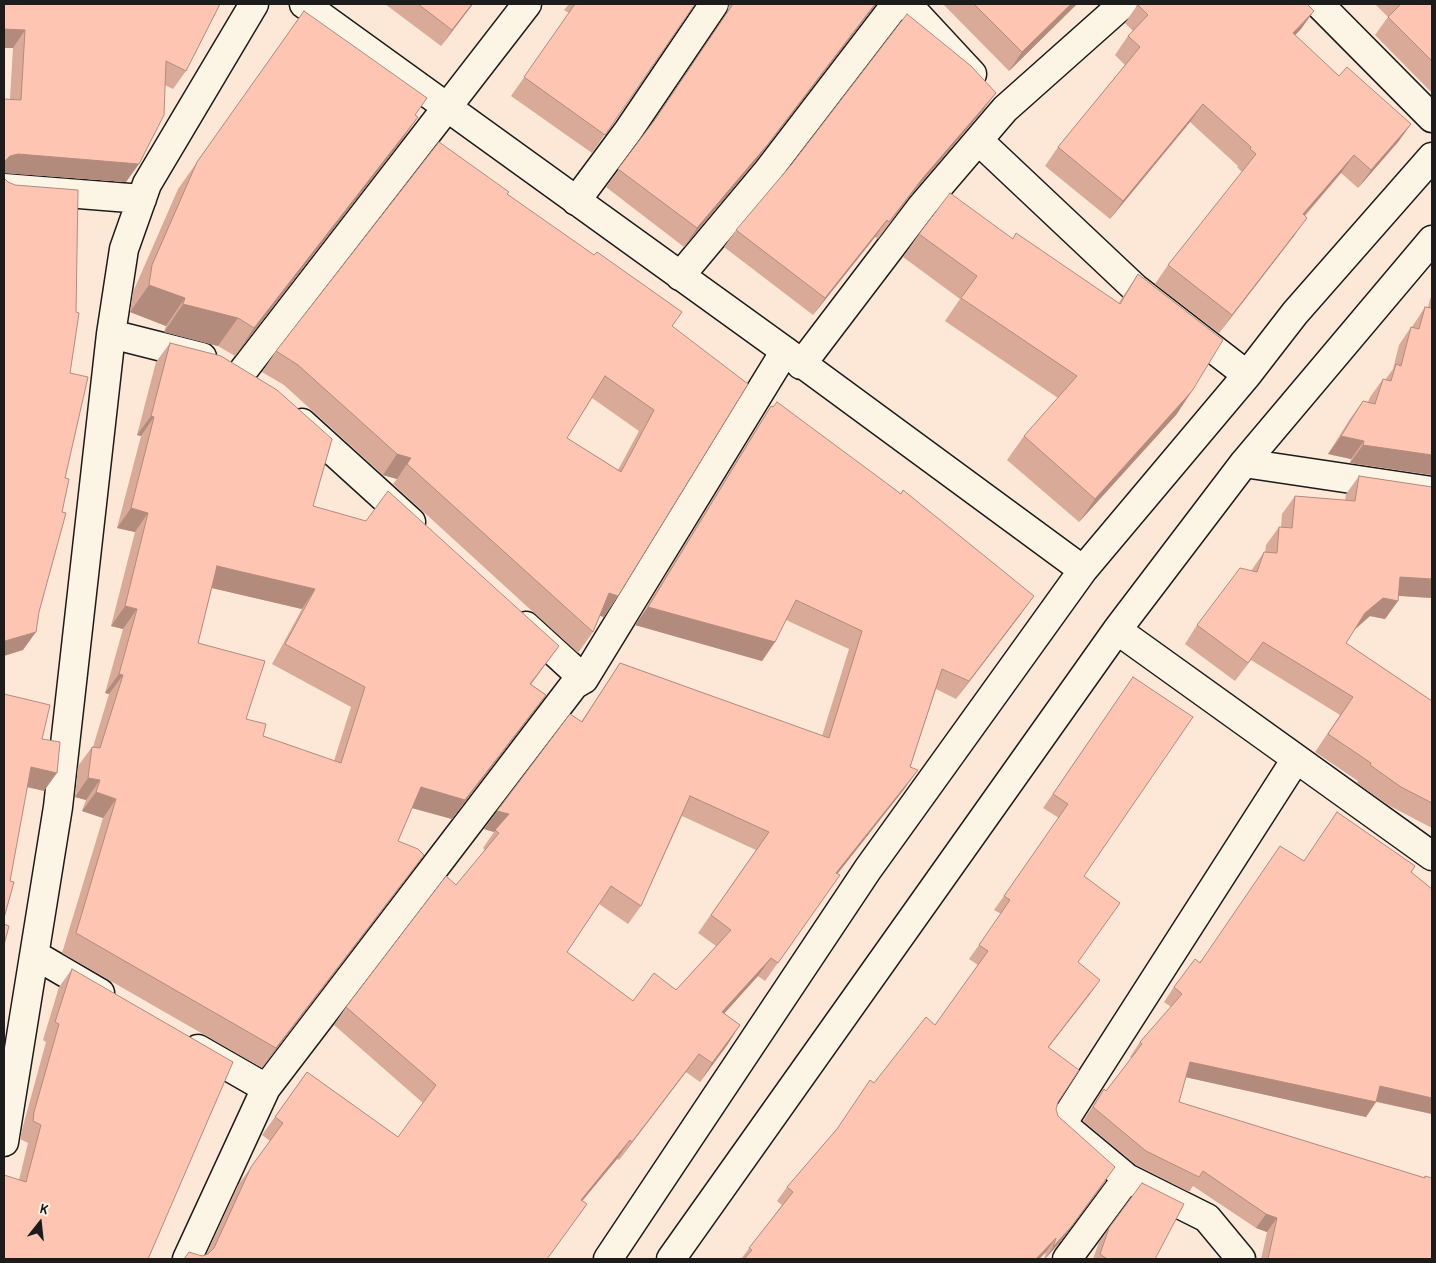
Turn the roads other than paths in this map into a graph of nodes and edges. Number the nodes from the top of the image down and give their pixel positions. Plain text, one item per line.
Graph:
1 (254, 4) edge
2 (304, 4) edge
3 (527, 4) edge
4 (714, 4) edge
5 (896, 4) edge
6 (907, 4) edge
7 (1124, 4) edge
8 (1319, 4) edge
9 (447, 107) junction
10 (1006, 109) junction
11 (1432, 118) edge
12 (979, 142) junction
13 (1432, 156) edge
14 (4, 188) edge
15 (142, 199) junction
16 (576, 201) junction
17 (1432, 240) edge
18 (680, 276) junction
19 (111, 334) junction
20 (793, 358) junction
21 (1247, 375) junction
22 (260, 389) junction
23 (1244, 464) junction
24 (1432, 491) edge
25 (432, 540) edge
26 (1083, 570) junction
27 (504, 606) edge
28 (1117, 630) junction
29 (584, 679) junction
30 (1296, 759) junction
31 (1432, 856) edge
32 (35, 955) junction
33 (120, 1004) edge
34 (180, 1039) edge
35 (266, 1088) junction
36 (4, 1142) edge
37 (1127, 1178) junction
38 (195, 1257) edge
39 (608, 1259) edge
40 (671, 1259) edge
41 (1067, 1259) edge
42 (1241, 1259) edge

1 - 15 street
2 - 9 street
3 - 9 street
4 - 16 street
5 - 18 street
6 - 10 street
7 - 10 street
8 - 11 street
9 - 16 street
9 - 22 street
10 - 12 street
12 - 20 street
12 - 21 street
13 - 21 street
14 - 15 street
15 - 19 street
16 - 18 street
17 - 23 street
18 - 20 street
19 - 22 street
19 - 32 street
20 - 26 street
20 - 29 street
21 - 26 street
22 - 25 street
23 - 24 street
23 - 28 street
26 - 39 street
27 - 29 street
28 - 30 street
28 - 40 street
29 - 35 street
30 - 31 street
30 - 37 street
32 - 33 street
32 - 36 street
34 - 35 street
35 - 38 street
37 - 41 street
37 - 42 street

